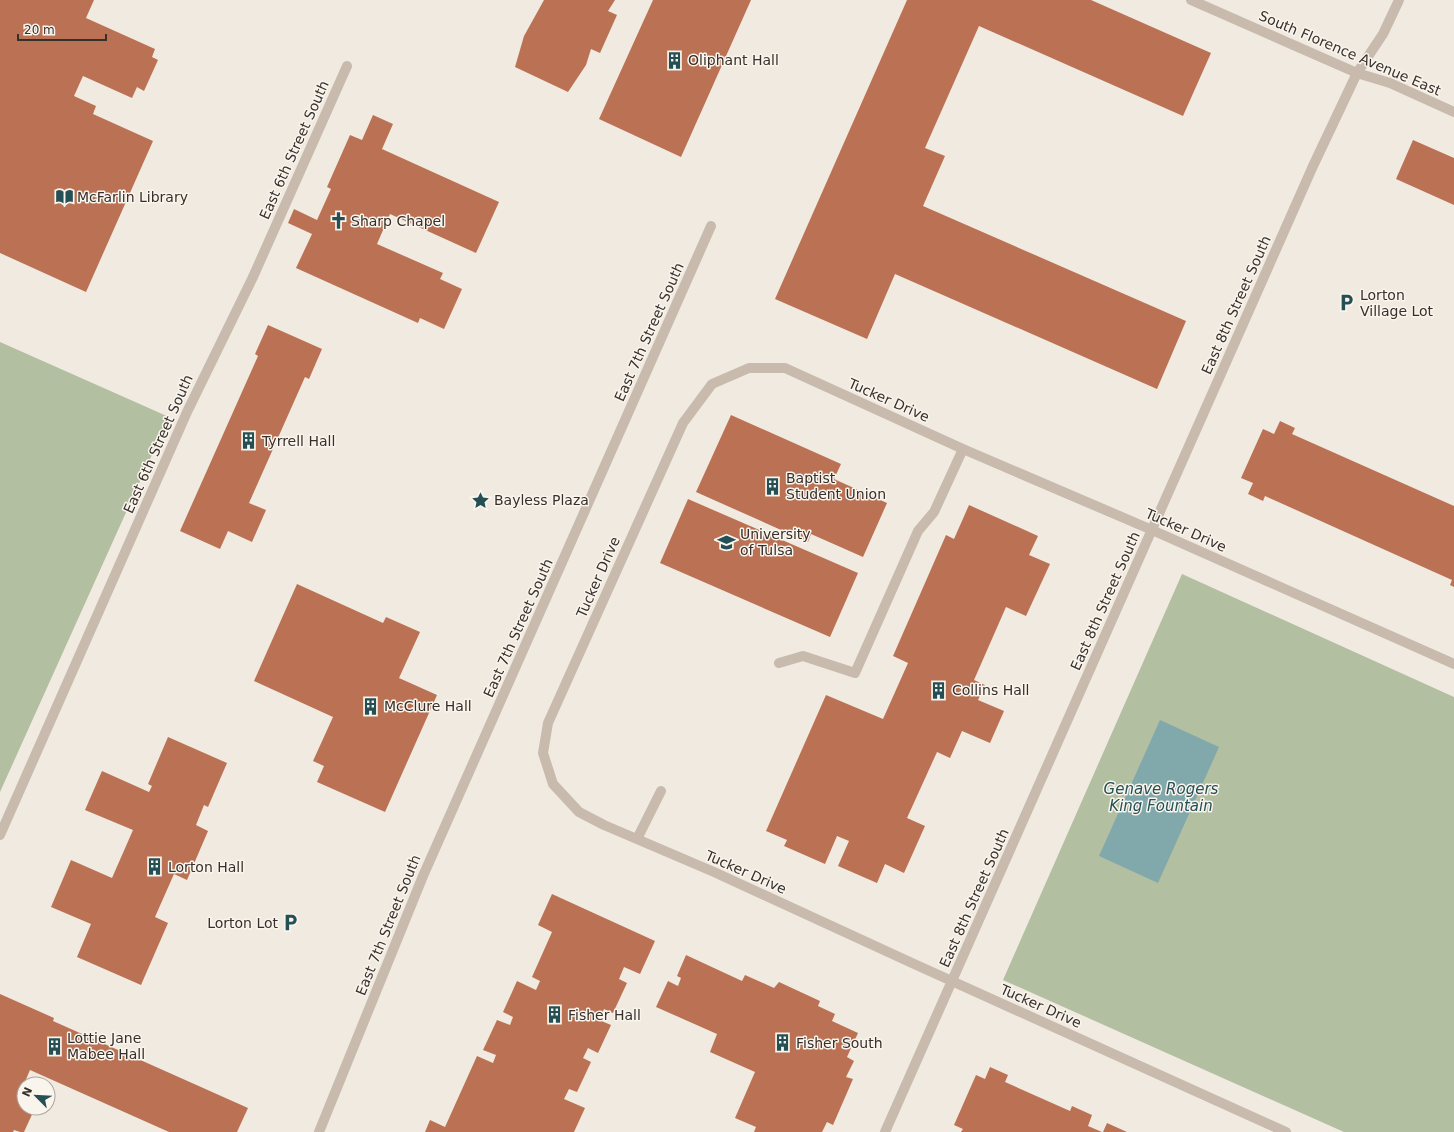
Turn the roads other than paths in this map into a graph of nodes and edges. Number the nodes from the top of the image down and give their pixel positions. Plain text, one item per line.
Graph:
1 (1191, 0) edge
2 (1399, 0) edge
3 (347, 66) dead end
4 (1357, 73) junction
5 (1454, 112) edge
6 (711, 226) dead end
7 (963, 449) junction
8 (1152, 530) junction
9 (779, 663) dead end
10 (1454, 664) edge
11 (661, 791) dead end
12 (0, 835) edge
13 (637, 839) junction
14 (952, 981) junction
15 (319, 1132) edge
16 (885, 1132) edge
17 (1286, 1132) edge

1 - 4 street, South Florence Avenue East
2 - 4 street, East 8th Street South
3 - 12 street, East 6th Street South
4 - 5 street, South Florence Avenue East
4 - 8 street, East 8th Street South
6 - 15 street, East 7th Street South
7 - 8 street, Tucker Drive
7 - 9 street
7 - 13 street, Tucker Drive
8 - 10 street, Tucker Drive
8 - 14 street, East 8th Street South
11 - 13 street
13 - 14 street, Tucker Drive
14 - 16 street, East 8th Street South
14 - 17 street, Tucker Drive

